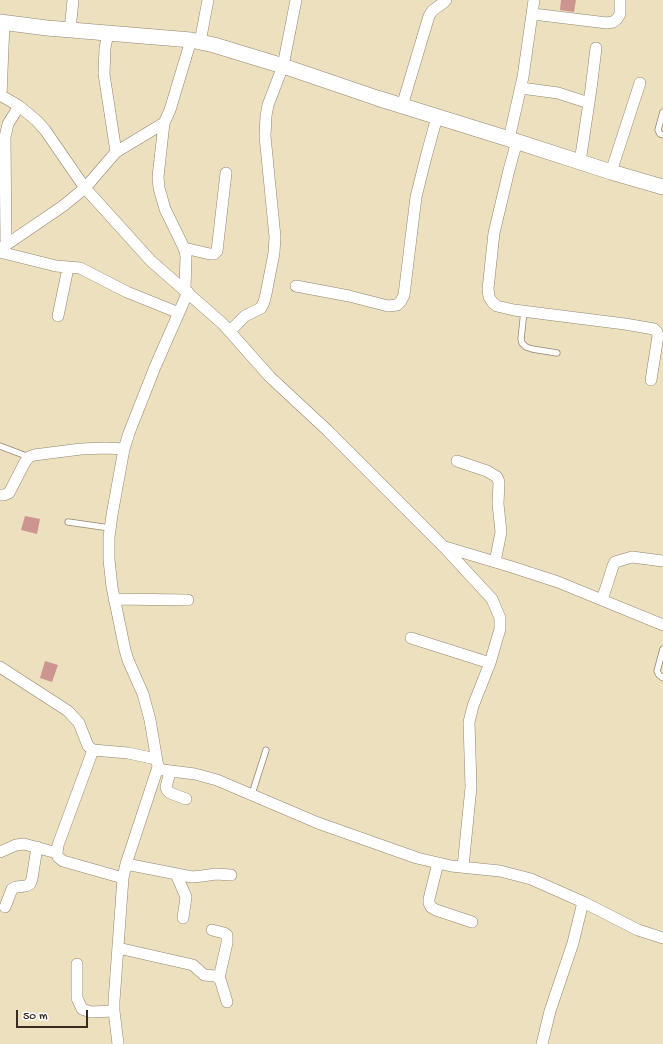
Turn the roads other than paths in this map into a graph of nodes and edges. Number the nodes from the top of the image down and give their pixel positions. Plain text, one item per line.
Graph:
1 (73, 0) edge
2 (208, 0) edge
3 (296, 0) edge
4 (446, 0) edge
5 (534, 0) edge
6 (620, 0) edge
7 (532, 14) junction
8 (2, 23) edge
9 (70, 30) junction
10 (108, 33) junction
11 (195, 41) junction
12 (596, 48) dead end
13 (283, 66) junction
14 (640, 83) dead end
15 (521, 88) junction
16 (1, 96) edge
17 (589, 103) junction
18 (19, 106) junction
19 (402, 106) junction
20 (663, 112) edge
21 (437, 117) junction
22 (164, 123) junction
23 (663, 135) edge
24 (513, 140) junction
25 (116, 152) junction
26 (580, 162) junction
27 (611, 172) junction
28 (226, 173) dead end
29 (663, 187) edge
30 (85, 188) junction
31 (2, 248) edge
32 (184, 248) junction
33 (68, 268) junction
34 (296, 286) dead end
35 (186, 291) junction
36 (524, 311) junction
37 (179, 313) junction
38 (58, 316) dead end
39 (230, 331) junction
40 (557, 353) dead end
41 (652, 380) dead end
42 (0, 446) edge
43 (124, 449) junction
44 (29, 457) junction
45 (457, 461) dead end
46 (0, 496) edge
47 (68, 522) dead end
48 (110, 528) junction
49 (444, 547) junction
50 (663, 561) edge
51 (495, 562) junction
52 (114, 599) junction
53 (188, 600) dead end
54 (602, 600) junction
55 (663, 626) edge
56 (411, 638) dead end
57 (663, 649) edge
58 (490, 663) junction
59 (0, 667) edge
60 (663, 678) edge
61 (93, 750) junction
62 (266, 750) dead end
63 (157, 763) junction
64 (170, 772) junction
65 (252, 794) junction
66 (186, 799) dead end
67 (37, 847) junction
68 (0, 852) edge
69 (57, 852) junction
70 (438, 863) junction
71 (126, 864) junction
72 (463, 867) junction
73 (176, 874) junction
74 (232, 875) dead end
75 (123, 878) junction
76 (583, 902) junction
77 (5, 907) dead end
78 (183, 918) dead end
79 (472, 922) dead end
80 (212, 930) dead end
81 (663, 938) edge
82 (118, 948) junction
83 (77, 964) dead end
84 (219, 978) junction
85 (227, 1002) dead end
86 (114, 1011) junction
87 (118, 1044) edge
88 (542, 1044) edge

1 - 9 street
2 - 11 street
3 - 13 street
4 - 19 street
5 - 7 street
6 - 7 street
7 - 15 street
8 - 9 main road
8 - 16 street
9 - 10 main road
10 - 11 main road
10 - 25 street
11 - 13 main road
11 - 22 street
12 - 17 street
13 - 19 main road
13 - 39 street
14 - 27 street
15 - 17 street
15 - 24 street
16 - 18 street
17 - 26 street
18 - 30 street
18 - 31 street
19 - 21 main road
20 - 23 lane
21 - 24 main road
21 - 34 street
22 - 25 street
22 - 32 street
24 - 26 main road
24 - 36 street
25 - 30 street
26 - 27 main road
27 - 29 main road
28 - 32 street
30 - 31 street
30 - 35 street
31 - 33 street
32 - 35 street
33 - 37 street
33 - 38 street
35 - 37 street
35 - 39 street
36 - 40 lane
36 - 41 street
37 - 43 street
39 - 49 street
42 - 44 lane
43 - 44 street
43 - 48 street
44 - 46 street
45 - 51 street
47 - 48 lane
48 - 52 street
49 - 51 street
49 - 58 street
50 - 54 street
51 - 54 street
52 - 53 street
52 - 63 street
54 - 55 street
56 - 58 street
57 - 60 lane
58 - 72 street
59 - 61 street
61 - 63 street
61 - 69 street
62 - 65 lane
63 - 64 street
63 - 71 street
64 - 65 street
64 - 66 street
65 - 70 street
67 - 68 street
67 - 69 street
67 - 77 street
69 - 75 street
70 - 72 street
70 - 79 street
71 - 73 street
71 - 75 street
72 - 76 street
73 - 74 street
73 - 78 street
75 - 82 street
76 - 81 street
76 - 88 street
80 - 84 street
82 - 84 street
82 - 86 street
83 - 86 street
84 - 85 street
86 - 87 street

